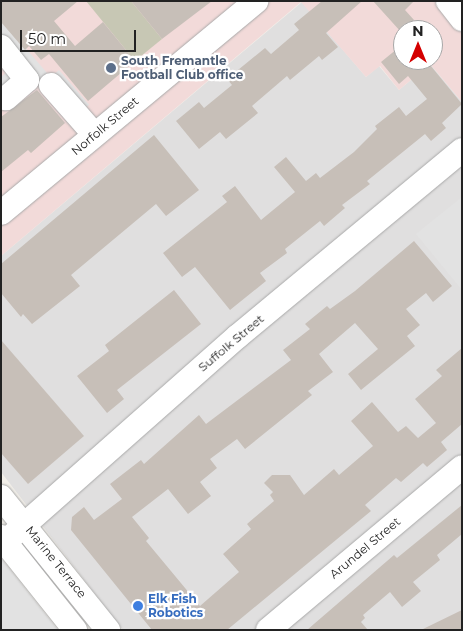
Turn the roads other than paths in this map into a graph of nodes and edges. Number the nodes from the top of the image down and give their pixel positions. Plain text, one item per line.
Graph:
1 (256, 1) edge
2 (1, 47) edge
3 (51, 85) dead end
4 (6, 98) dead end
5 (94, 134) junction
6 (462, 150) edge
7 (1, 213) edge
8 (462, 467) edge
9 (1, 496) edge
10 (24, 523) junction
11 (3, 539) edge
12 (81, 593) junction
13 (75, 630) edge
14 (99, 630) edge
15 (108, 630) edge
16 (268, 630) edge

1 - 5 street, Norfolk Street
2 - 4 street
3 - 5 street
5 - 7 street, Norfolk Street
6 - 10 street, Suffolk Street
8 - 16 street, Arundel Street
9 - 10 street, Marine Terrace
10 - 11 street, Suffolk Street
10 - 12 street, Marine Terrace
11 - 13 street
12 - 14 street
12 - 15 street, Marine Terrace

